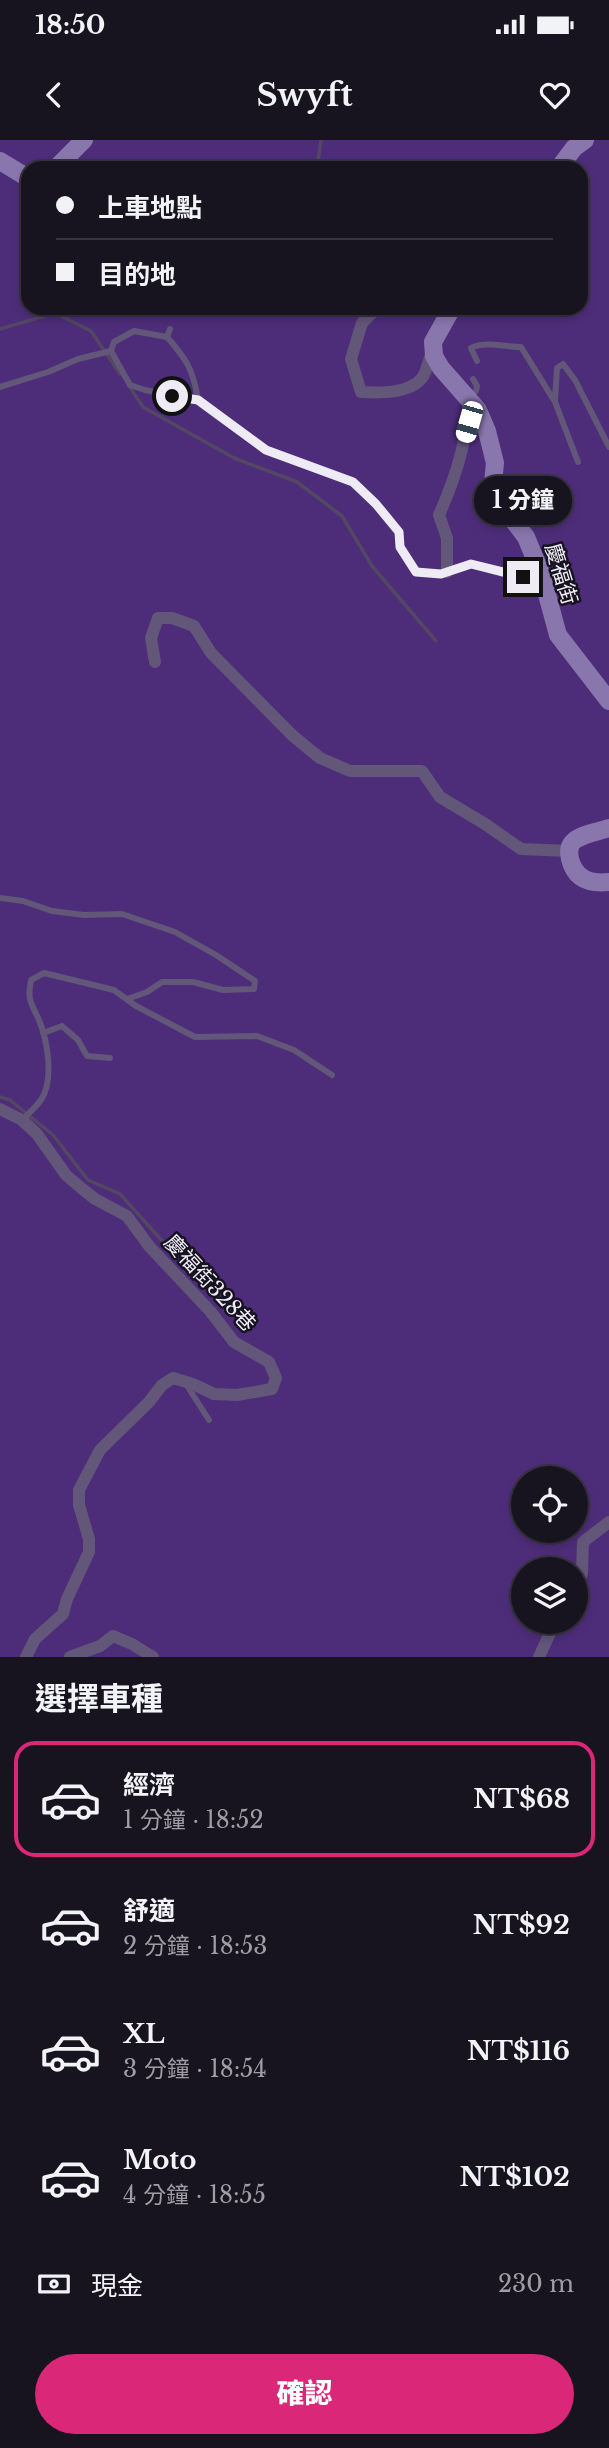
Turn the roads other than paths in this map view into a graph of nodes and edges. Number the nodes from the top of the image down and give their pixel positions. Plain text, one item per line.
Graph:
1 (84, 140) edge
2 (585, 140) edge
3 (0, 161) edge
4 (63, 161) edge
5 (564, 161) edge
6 (21, 174) edge
7 (370, 315) edge
8 (448, 315) edge
9 (170, 329) dead end
10 (167, 337) junction
11 (111, 351) junction
12 (433, 351) junction
13 (477, 361) dead end
14 (473, 379) dead end
15 (0, 387) edge
16 (468, 398) junction
17 (198, 400) junction
18 (555, 402) junction
19 (609, 447) edge
20 (578, 462) dead end
21 (514, 485) dead end
22 (516, 524) junction
23 (447, 572) junction
24 (542, 576) junction
25 (155, 662) dead end
26 (609, 701) edge
27 (609, 828) edge
28 (568, 851) junction
29 (609, 882) edge
30 (0, 898) edge
31 (127, 999) junction
32 (43, 1032) junction
33 (110, 1058) dead end
34 (332, 1075) dead end
35 (0, 1109) edge
36 (22, 1120) junction
37 (184, 1381) junction
38 (209, 1420) dead end
39 (609, 1522) edge
40 (583, 1557) edge
41 (550, 1634) edge
42 (26, 1657) edge
43 (70, 1657) edge
44 (153, 1657) edge
45 (539, 1657) edge

1 - 4 street
2 - 5 street
3 - 6 street
7 - 12 street
8 - 12 street
9 - 10 lane
10 - 11 lane
10 - 17 lane
11 - 15 lane
11 - 17 lane
12 - 16 street, 慶福街
13 - 18 lane
14 - 16 lane
16 - 22 street, 慶福街
16 - 23 street
17 - 23 lane
18 - 19 lane
18 - 20 lane
21 - 22 lane
22 - 24 street, 慶福街
23 - 24 lane
24 - 26 street, 慶福街
25 - 28 street
27 - 28 street
28 - 29 street
30 - 31 lane
31 - 32 lane
31 - 34 lane
32 - 33 lane
32 - 36 lane
35 - 36 street, 慶福街328巷
36 - 37 street, 慶福街328巷
37 - 38 lane
37 - 42 street
39 - 40 street
41 - 45 street
43 - 44 street

